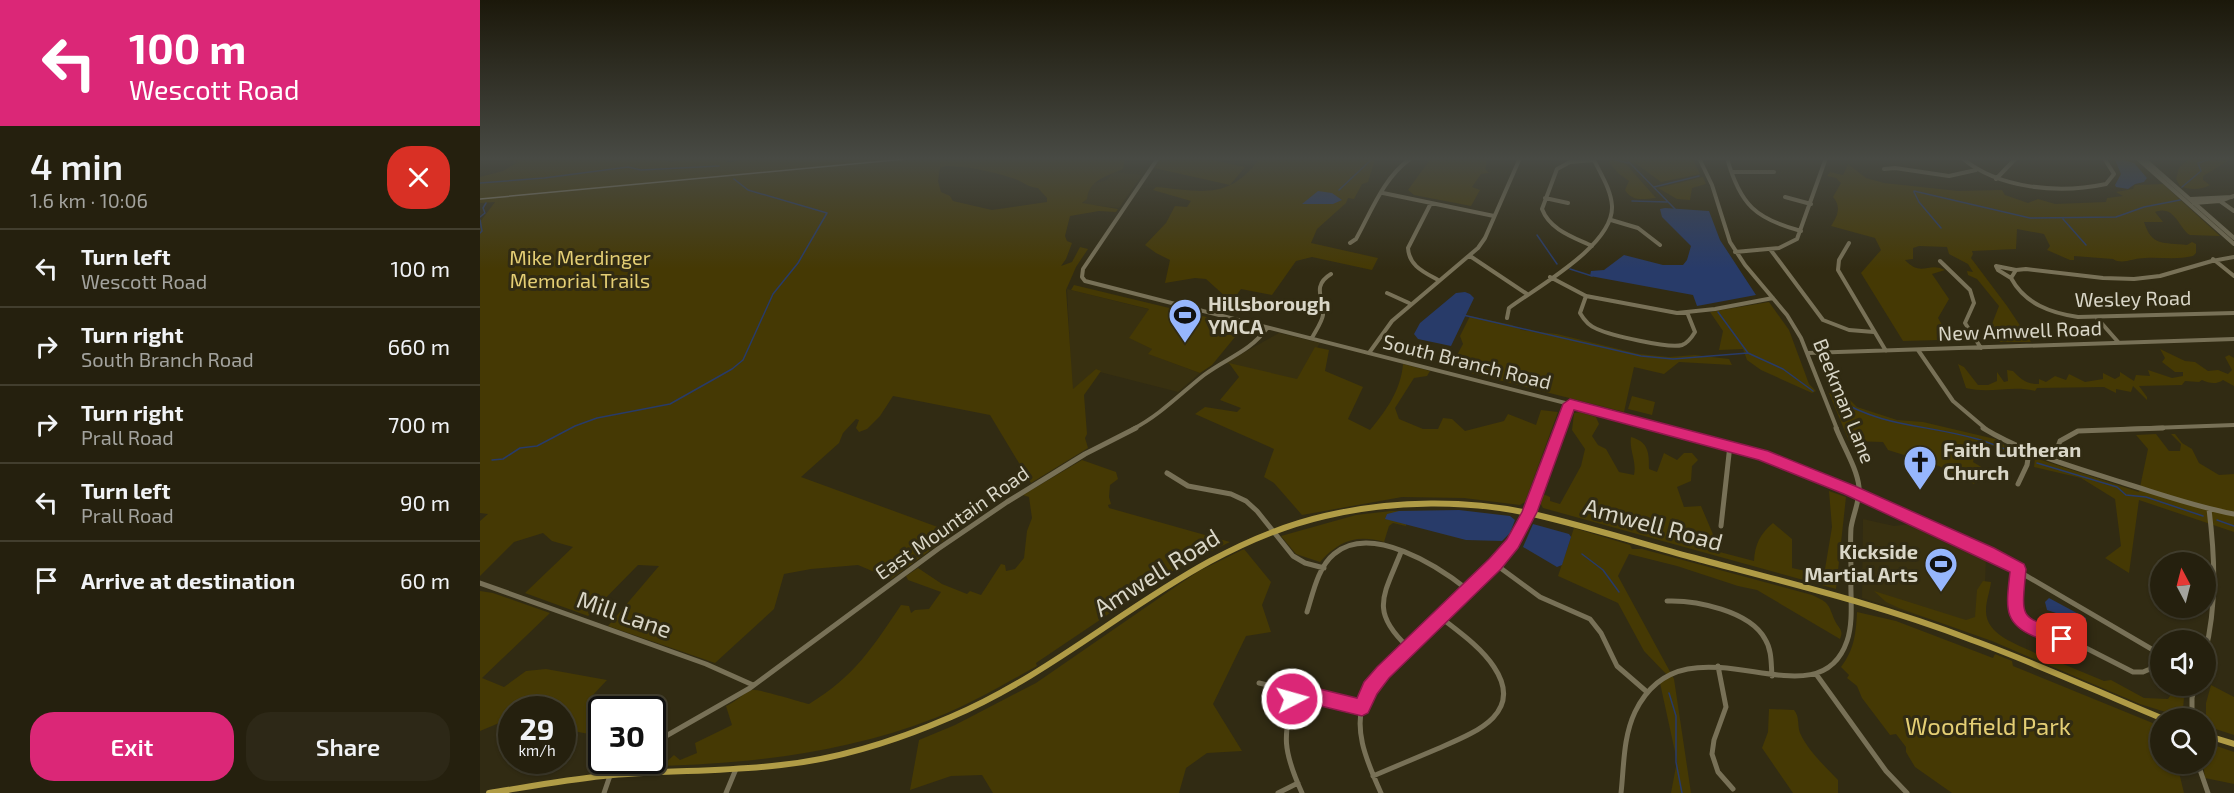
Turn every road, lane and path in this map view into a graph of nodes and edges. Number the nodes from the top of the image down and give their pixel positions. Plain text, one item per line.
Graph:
1 (1133, 195) edge
2 (1382, 195) edge
3 (1393, 195) edge
4 (1503, 195) edge
5 (1546, 195) edge
6 (1608, 195) edge
7 (1715, 195) edge
8 (1742, 195) edge
9 (1814, 195) edge
10 (2182, 195) edge
11 (2183, 195) edge
12 (2233, 196) edge
13 (1785, 197) dead end
14 (1545, 198) junction
15 (2215, 198) junction
16 (2189, 201) junction
17 (2220, 201) junction
18 (1431, 203) junction
19 (1568, 203) dead end
20 (1811, 204) junction
21 (2234, 211) edge
22 (1494, 216) junction
23 (1611, 220) junction
24 (1801, 231) junction
25 (2234, 238) edge
26 (1350, 243) dead end
27 (1849, 243) dead end
28 (2234, 244) edge
29 (1660, 245) dead end
30 (1592, 246) junction
31 (1770, 249) junction
32 (1735, 252) junction
33 (1470, 256) junction
34 (2234, 257) edge
35 (2213, 259) junction
36 (1940, 261) dead end
37 (2016, 270) junction
38 (1331, 274) dead end
39 (2234, 276) edge
40 (1550, 277) junction
41 (2011, 278) junction
42 (1438, 280) junction
43 (1387, 293) dead end
44 (1527, 294) junction
45 (1586, 296) junction
46 (1773, 298) junction
47 (1408, 303) junction
48 (1687, 312) junction
49 (2234, 313) edge
50 (1507, 318) dead end
51 (2097, 318) junction
52 (1267, 328) junction
53 (1875, 332) junction
54 (1312, 338) junction
55 (2234, 339) edge
56 (2119, 343) junction
57 (1981, 348) junction
58 (1918, 350) junction
59 (1886, 351) junction
60 (1369, 353) junction
61 (1808, 353) junction
62 (1570, 404) junction
63 (2234, 425) edge
64 (1730, 445) junction
65 (2029, 452) junction
66 (2053, 460) junction
67 (1167, 473) dead end
68 (2018, 484) dead end
69 (1860, 495) junction
70 (2210, 509) junction
71 (1529, 512) junction
72 (2234, 514) edge
73 (1721, 526) dead end
74 (1273, 532) junction
75 (1401, 552) junction
76 (1495, 564) junction
77 (1324, 568) junction
78 (2018, 569) junction
79 (480, 583) edge
80 (1468, 590) junction
81 (1850, 600) junction
82 (1667, 601) dead end
83 (1307, 612) dead end
84 (1440, 617) junction
85 (2211, 630) edge
86 (1408, 648) junction
87 (2150, 648) edge
88 (1718, 666) junction
89 (2150, 669) edge
90 (1816, 674) junction
91 (1772, 675) junction
92 (1259, 683) dead end
93 (753, 685) junction
94 (1295, 692) junction
95 (1647, 692) junction
96 (1362, 707) junction
97 (2150, 714) edge
98 (666, 736) edge
99 (2216, 738) edge
100 (2234, 744) edge
101 (736, 769) junction
102 (666, 773) edge
103 (640, 774) edge
104 (2201, 774) edge
105 (611, 776) junction
106 (1373, 776) junction
107 (1298, 783) junction
108 (1732, 789) dead end
109 (489, 793) edge
110 (604, 793) edge
111 (726, 793) edge
112 (1278, 793) edge
113 (1302, 793) edge
114 (1381, 793) edge
115 (1621, 793) edge
116 (1907, 793) edge
117 (2208, 793) edge

1 - 52 street, South Branch Road
2 - 26 street
3 - 18 street
4 - 22 street
5 - 14 street
6 - 23 street
7 - 32 street, Beekman Lane
8 - 24 street
9 - 20 street
10 - 16 street
11 - 16 street
12 - 15 street
12 - 17 street
13 - 20 street
14 - 19 street
14 - 30 street
15 - 16 street
15 - 17 street
16 - 17 street
16 - 25 street
16 - 28 street
17 - 21 street
18 - 22 street
18 - 42 street
20 - 24 street
22 - 33 street
23 - 29 street
23 - 30 street
24 - 31 street
27 - 53 street
30 - 40 street
31 - 32 street
31 - 53 street
32 - 46 street, Beekman Lane
33 - 42 street
33 - 44 street
34 - 35 street, Wesley Road
35 - 37 street, Wesley Road
35 - 39 street
36 - 57 street
37 - 41 street
37 - 41 street, Wesley Road
38 - 54 street
40 - 44 street
40 - 45 street
41 - 51 street, Wesley Road
42 - 47 street
43 - 47 street
44 - 50 street
45 - 48 street
45 - 48 street
46 - 48 street
46 - 61 street, Beekman Lane
47 - 60 street
49 - 51 street, Wesley Road
51 - 56 street
52 - 54 street, South Branch Road
52 - 93 street, East Mountain Road
53 - 59 street
54 - 60 street, South Branch Road
55 - 56 street, New Amwell Road
56 - 57 street, New Amwell Road
57 - 58 street, New Amwell Road
58 - 59 street, New Amwell Road
58 - 65 street
59 - 61 street, New Amwell Road
60 - 62 street, South Branch Road
61 - 69 street, Beekman Lane
62 - 64 street, South Branch Road
62 - 71 street
63 - 66 street
64 - 69 street, South Branch Road
64 - 73 street
65 - 66 street
65 - 68 street
66 - 70 street
67 - 74 street
69 - 78 street, South Branch Road
69 - 81 street, Beekman Lane
70 - 72 street
70 - 85 street
71 - 74 main road, Amwell Road
71 - 76 street
71 - 81 main road, Amwell Road
74 - 77 street
74 - 101 main road, Amwell Road
75 - 77 street
75 - 80 street
75 - 86 street
76 - 80 street
76 - 95 street
77 - 83 street
78 - 87 street, South Branch Road
78 - 89 street
79 - 93 street, Mill Lane
80 - 84 street
81 - 90 street, Beekman Lane
81 - 97 main road, Amwell Road
82 - 91 street
84 - 86 street
84 - 106 street
86 - 96 street
88 - 91 street
88 - 95 street
88 - 108 street
90 - 91 street
90 - 116 street
92 - 94 street
93 - 98 street, East Mountain Road
94 - 96 street
94 - 107 street
95 - 115 street
96 - 106 street
99 - 100 main road
101 - 102 main road, Amwell Road
101 - 111 street
103 - 105 main road, Amwell Road
104 - 117 street
105 - 109 main road, Amwell Road
105 - 110 street
106 - 114 street
107 - 112 street
107 - 113 street

